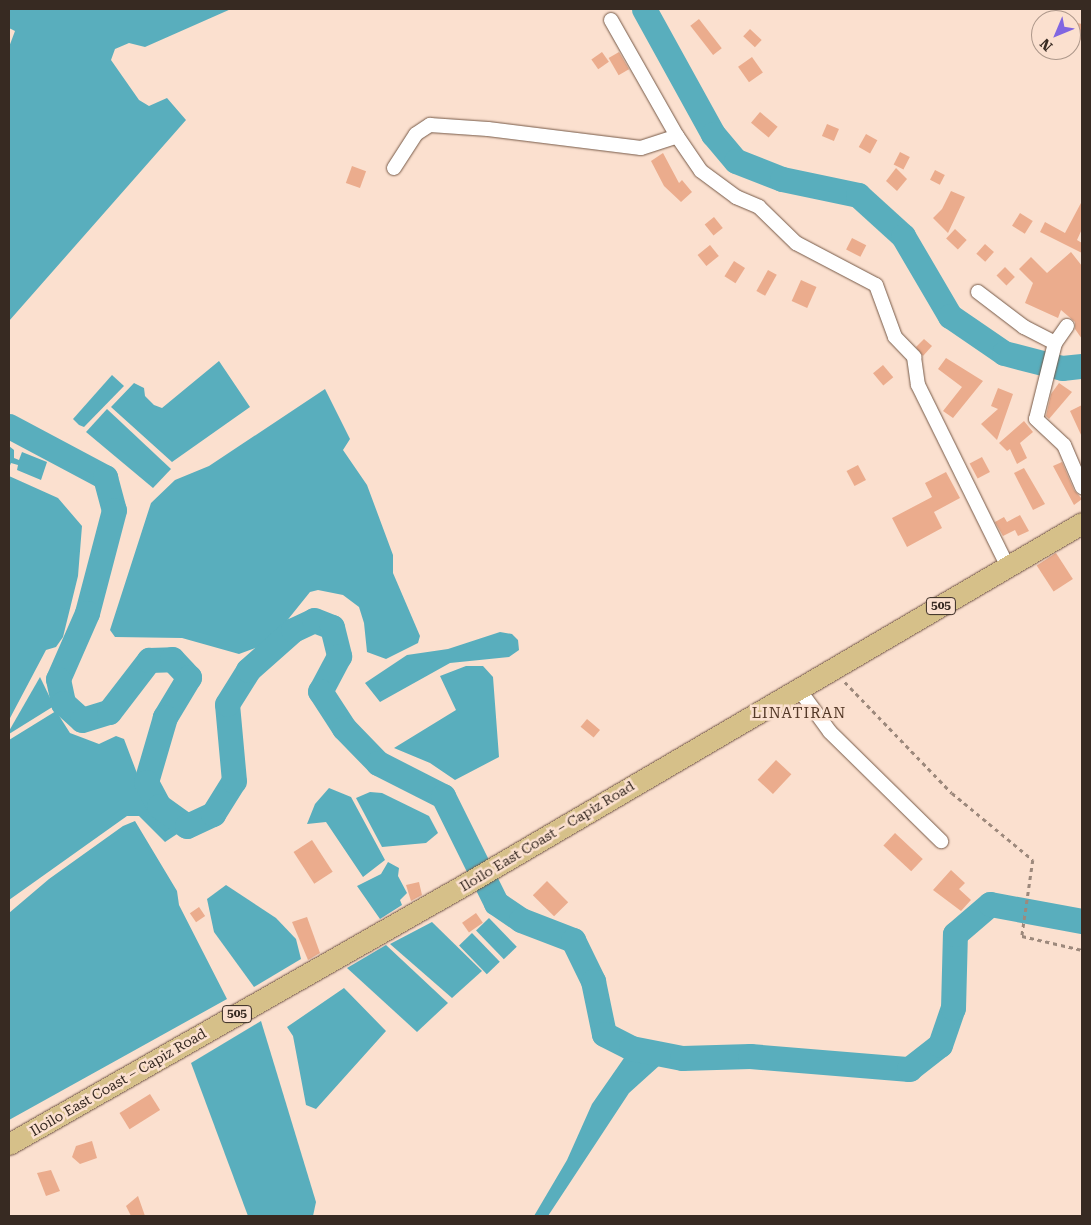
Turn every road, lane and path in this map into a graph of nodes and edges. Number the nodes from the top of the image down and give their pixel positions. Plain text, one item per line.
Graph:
1 (611, 20) dead end
2 (677, 136) junction
3 (394, 168) dead end
4 (978, 292) dead end
5 (1067, 326) dead end
6 (1055, 343) junction
7 (1082, 487) edge
8 (1082, 523) edge
9 (1008, 567) junction
10 (832, 668) junction
11 (798, 688) junction
12 (941, 841) dead end
13 (1082, 950) edge
14 (9, 1144) edge

1 - 2 street
2 - 3 street
2 - 9 street
4 - 6 street
5 - 6 street
6 - 7 street
8 - 9 main road, Iloilo East Coast – Capiz Road / 505
9 - 10 main road, Iloilo East Coast – Capiz Road / 505
10 - 11 main road, Iloilo East Coast – Capiz Road / 505
10 - 13 path
11 - 12 street
11 - 14 main road, Iloilo East Coast – Capiz Road / 505

